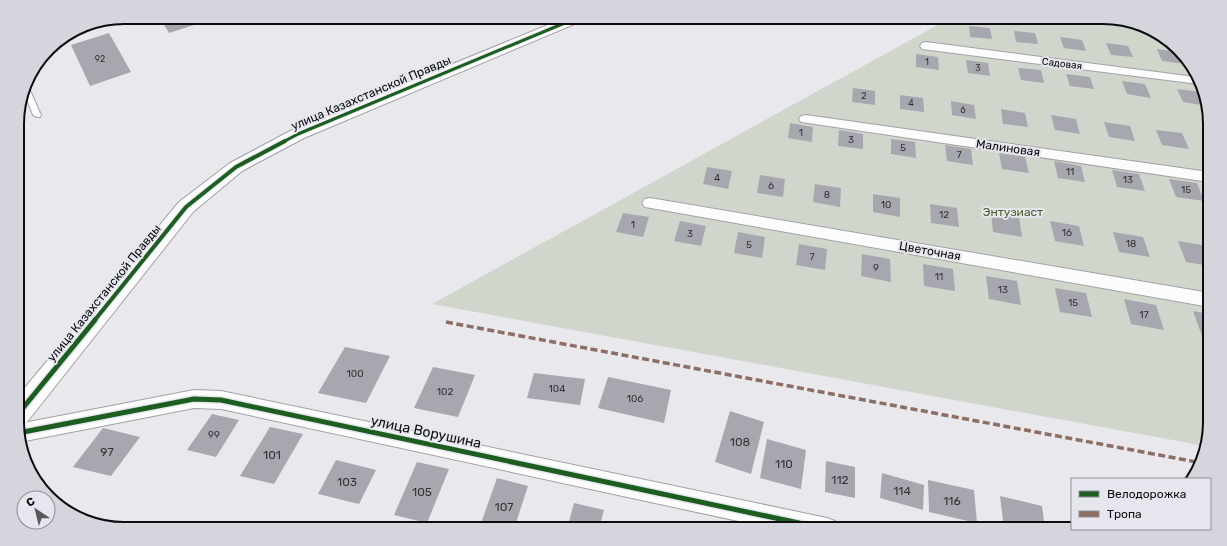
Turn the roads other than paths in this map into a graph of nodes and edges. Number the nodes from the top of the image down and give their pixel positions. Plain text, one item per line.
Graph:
1 (562, 24) edge
2 (926, 46) dead end
3 (1193, 80) edge
4 (28, 94) edge
5 (37, 115) dead end
6 (806, 119) dead end
7 (1203, 176) edge
8 (650, 203) dead end
9 (1203, 299) edge
10 (24, 407) edge
11 (25, 432) edge
12 (794, 522) edge

1 - 10 street, улица Казахстанской Правды
2 - 3 street, Садовая
4 - 5 lane
6 - 7 street, Малиновая
8 - 9 street, Цветочная
11 - 12 street, улица Ворушина

